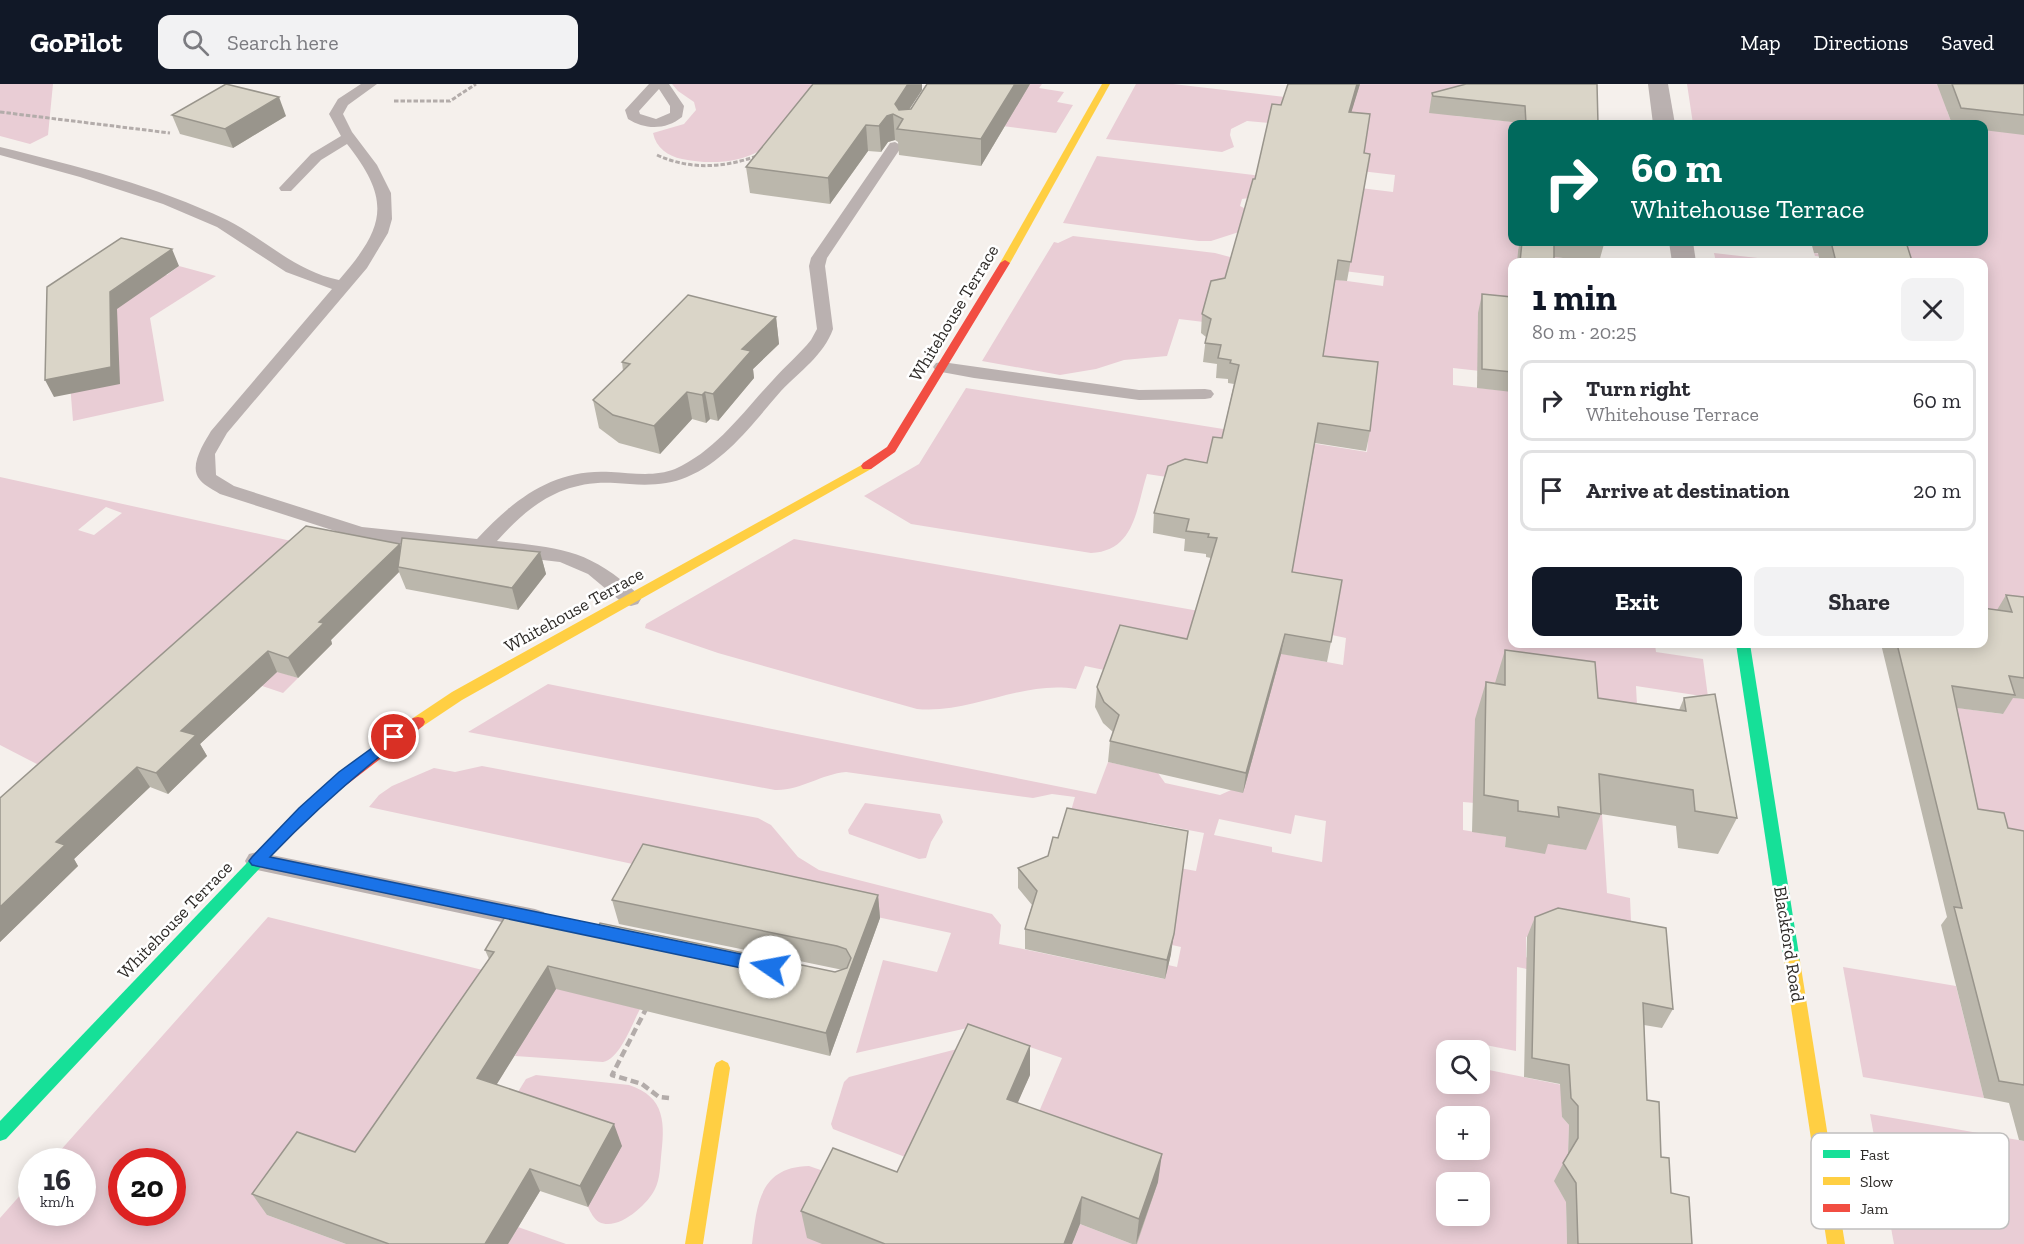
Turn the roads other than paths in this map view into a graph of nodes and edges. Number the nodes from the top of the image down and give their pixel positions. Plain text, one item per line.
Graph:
1 (370, 84) edge
2 (656, 84) edge
3 (662, 84) edge
4 (1106, 84) edge
5 (1658, 84) edge
6 (1663, 120) edge
7 (349, 137) junction
8 (895, 146) edge
9 (0, 151) edge
10 (286, 188) dead end
11 (343, 286) junction
12 (942, 367) junction
13 (1205, 394) dead end
14 (482, 546) junction
15 (631, 599) junction
16 (1744, 648) edge
17 (257, 861) junction
18 (562, 924) edge
19 (722, 1068) dead end
20 (0, 1133) edge
21 (1819, 1133) edge
22 (1834, 1229) edge
23 (694, 1244) edge
24 (1836, 1244) edge

1 - 7 lane
2 - 3 lane
4 - 12 street, Whitehouse Terrace
5 - 6 street
7 - 10 lane
7 - 11 lane
8 - 14 lane
9 - 11 lane
11 - 14 lane
12 - 13 lane
12 - 15 street, Whitehouse Terrace
14 - 15 lane
15 - 17 street, Whitehouse Terrace
16 - 21 street, Blackford Road
17 - 18 lane
17 - 20 street, Whitehouse Terrace
19 - 23 street
22 - 24 street, Blackford Road

